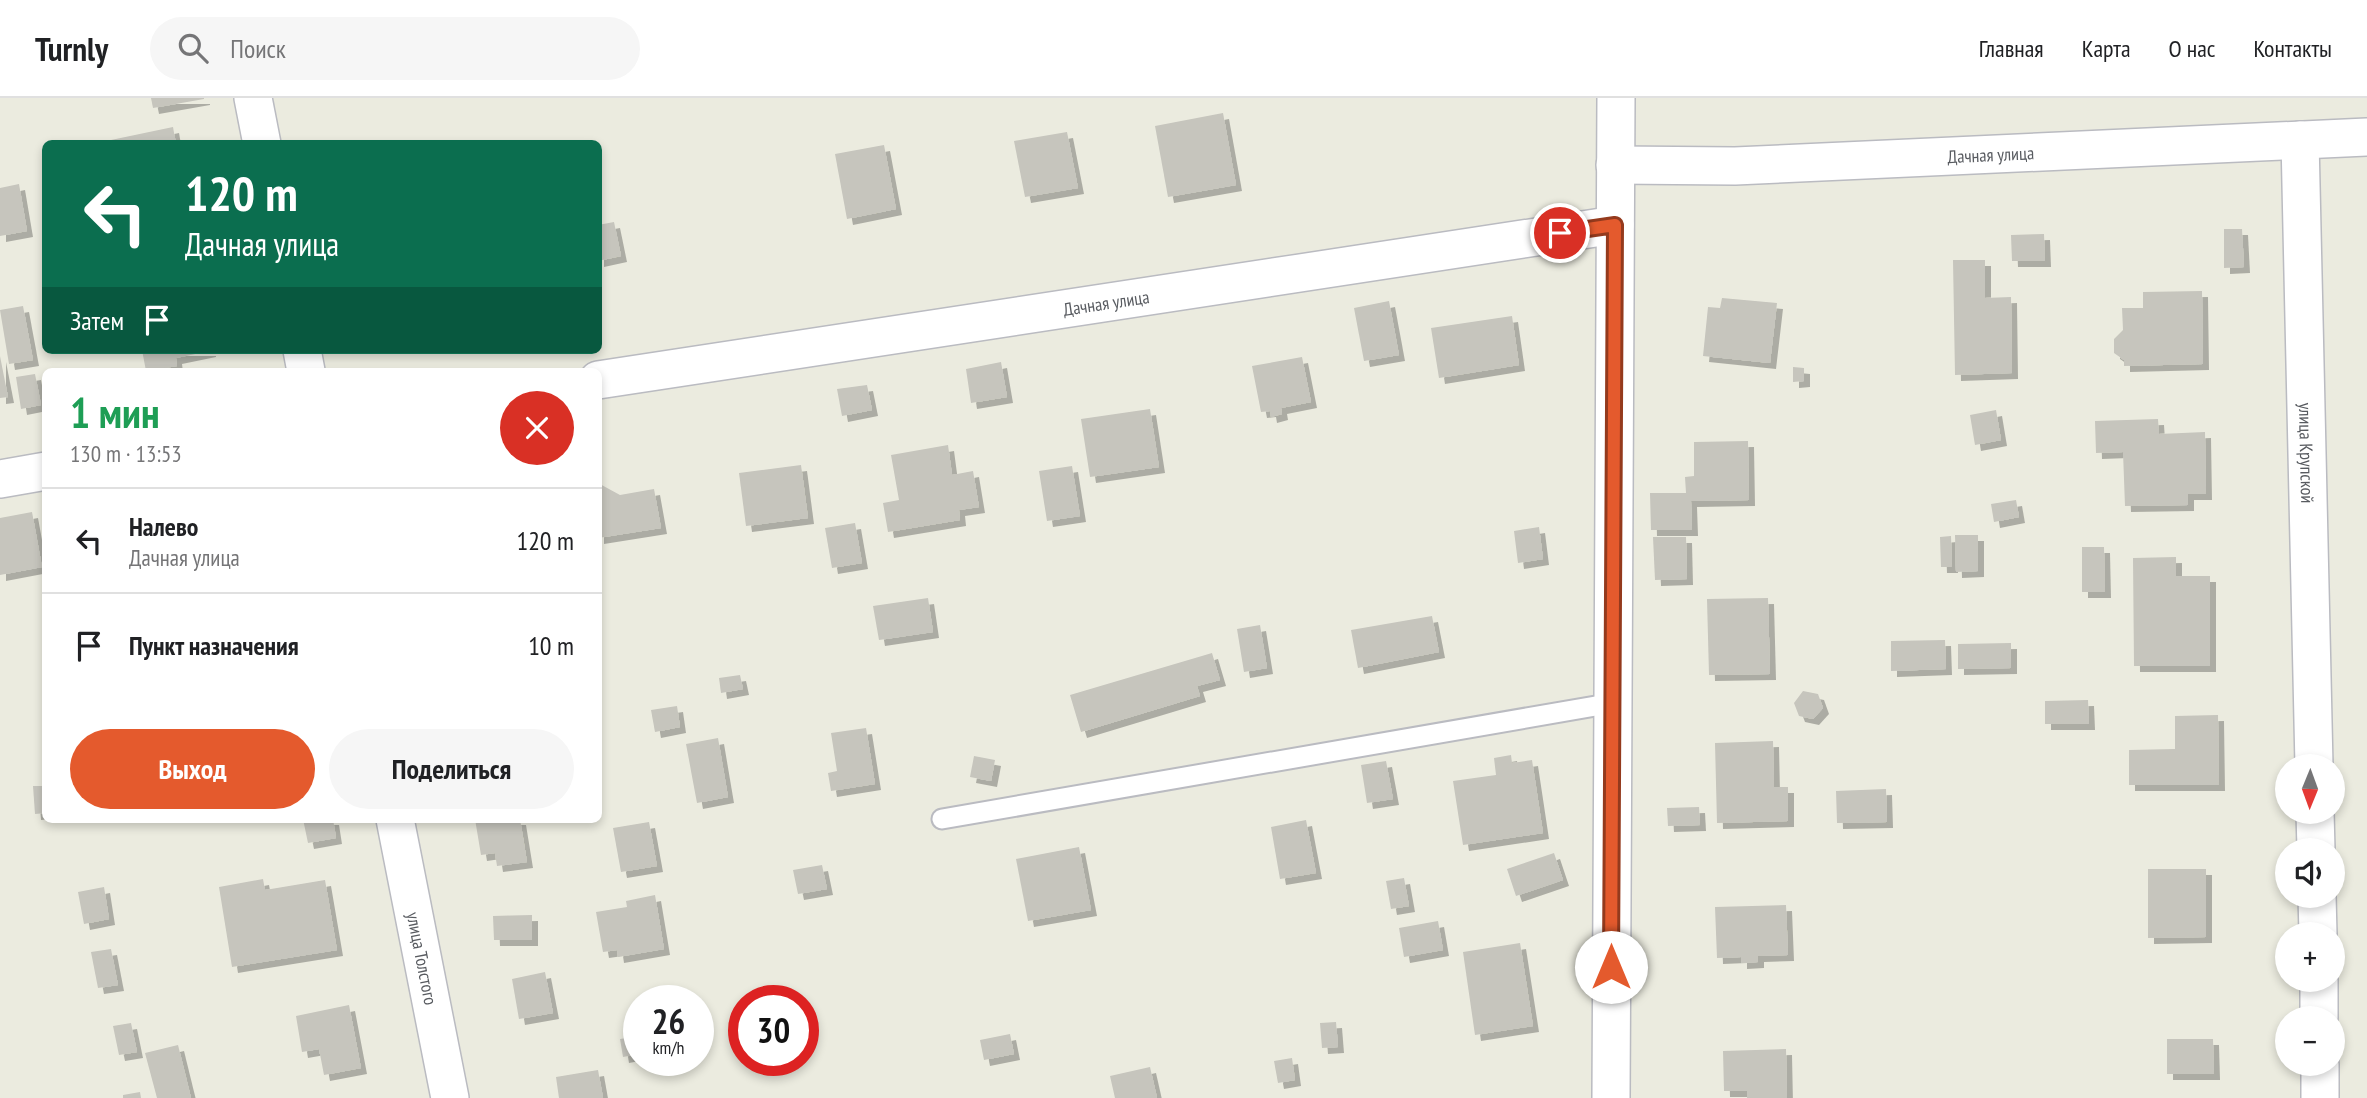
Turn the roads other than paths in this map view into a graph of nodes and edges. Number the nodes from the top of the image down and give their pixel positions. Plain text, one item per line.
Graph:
1 (253, 98) edge
2 (1616, 98) edge
3 (2367, 137) edge
4 (2300, 139) junction
5 (261, 140) edge
6 (1615, 165) junction
7 (1615, 225) junction
8 (602, 379) edge
9 (42, 472) edge
10 (0, 480) edge
11 (1613, 704) junction
12 (2314, 754) edge
13 (942, 819) dead end
14 (396, 823) edge
15 (2320, 1076) edge
16 (450, 1098) edge
17 (1611, 1098) edge
18 (2320, 1098) edge

1 - 5 street
2 - 6 street
3 - 4 street, Дачная улица
4 - 6 street, Дачная улица
4 - 12 street, улица Крупской
6 - 7 street
7 - 8 street, Дачная улица
7 - 11 street
9 - 10 street
11 - 13 lane
11 - 17 street
14 - 16 street, улица Толстого
15 - 18 street

